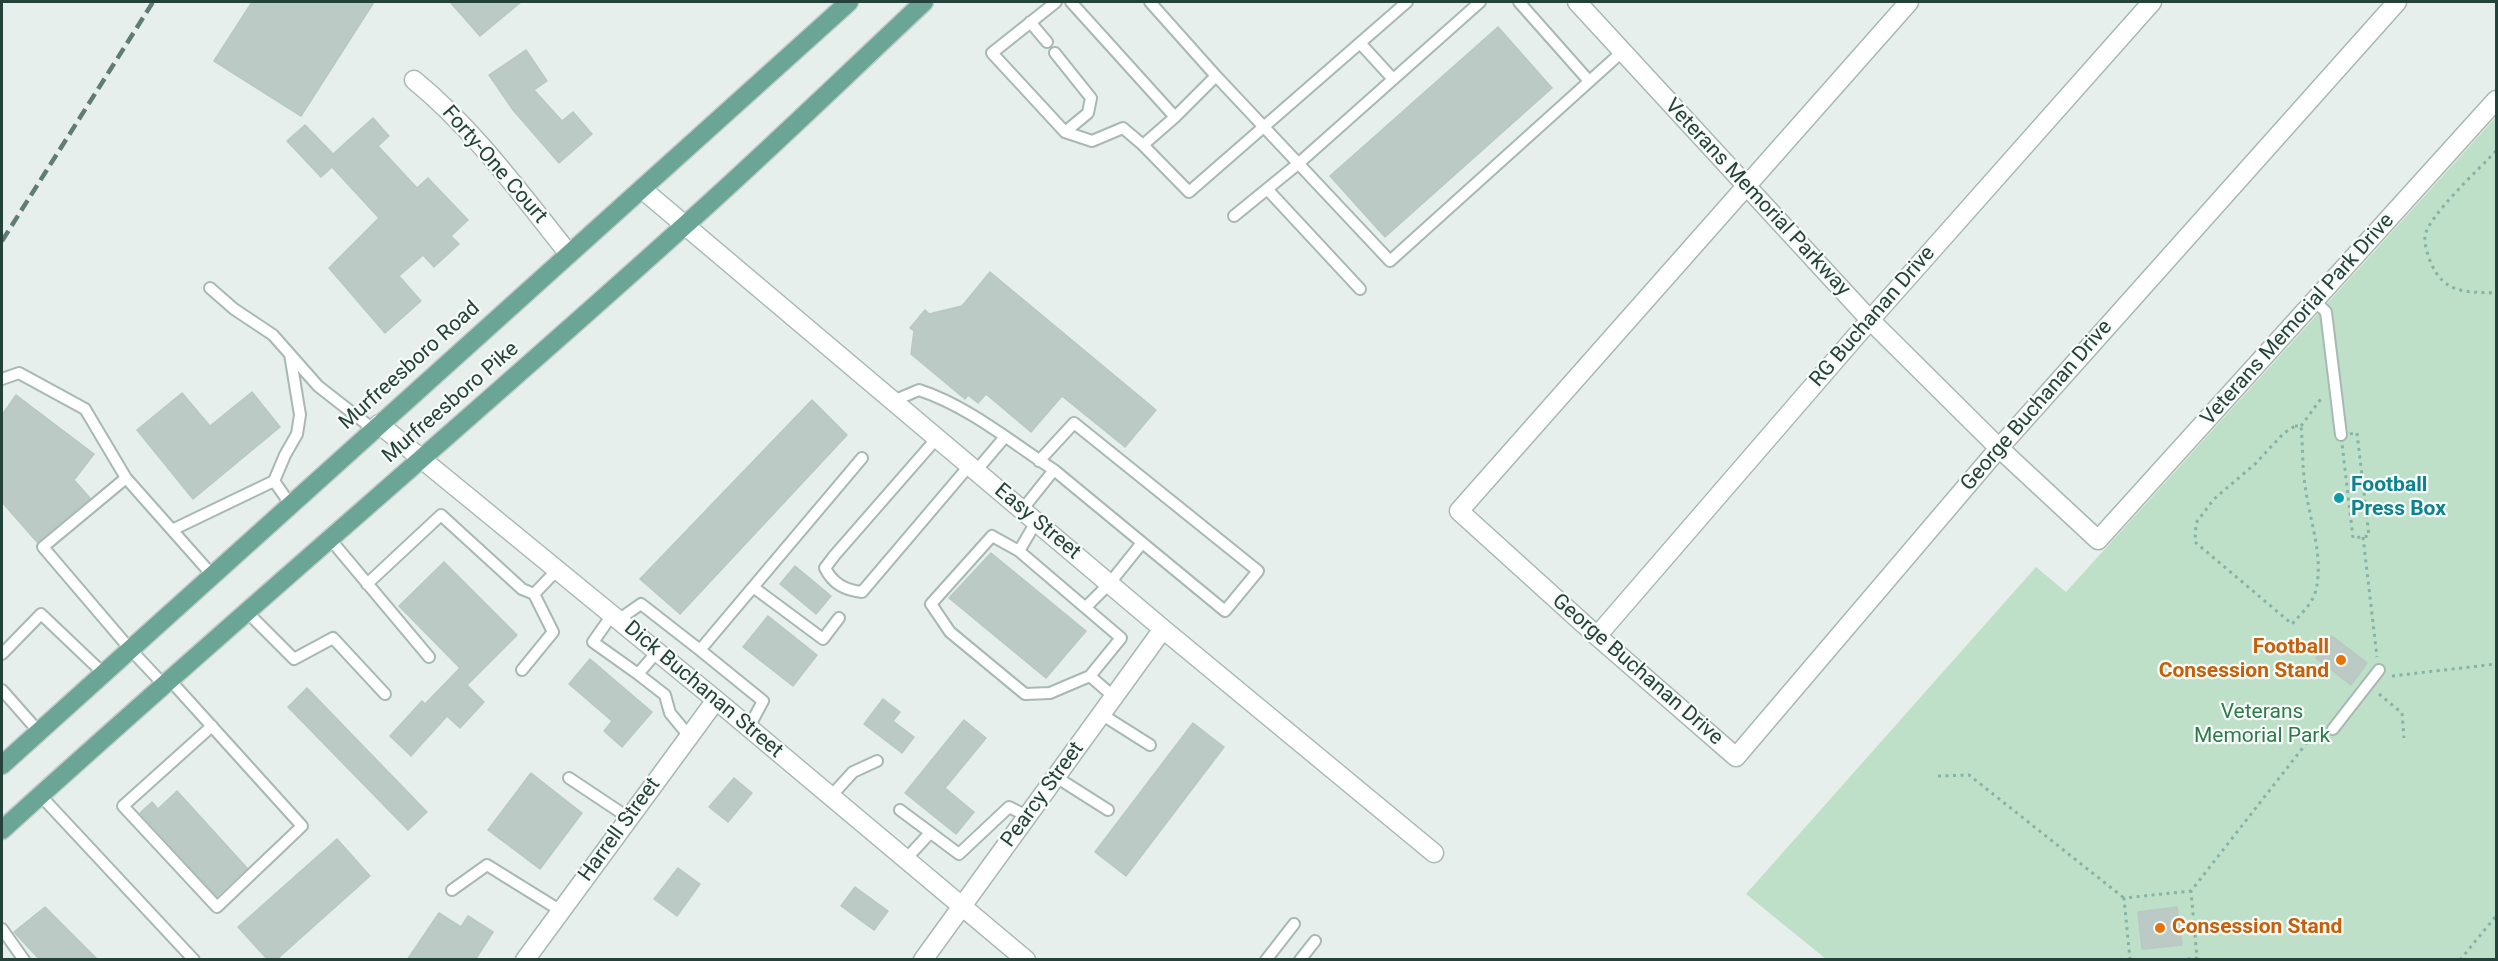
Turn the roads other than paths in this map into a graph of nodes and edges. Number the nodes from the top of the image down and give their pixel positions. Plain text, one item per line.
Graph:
1 (849, 2) edge
2 (924, 2) edge
3 (1056, 2) edge
4 (1071, 2) edge
5 (1150, 2) edge
6 (1407, 2) edge
7 (1480, 2) edge
8 (1519, 2) edge
9 (1577, 2) edge
10 (1909, 2) edge
11 (2152, 2) edge
12 (2397, 2) edge
13 (1030, 22) junction
14 (1047, 42) dead end
15 (1360, 43) junction
16 (1623, 51) junction
17 (1055, 53) dead end
18 (1216, 76) junction
19 (1393, 79) junction
20 (414, 80) dead end
21 (1590, 81) junction
22 (2496, 100) edge
23 (1175, 117) junction
24 (1265, 127) junction
25 (1065, 132) junction
26 (1143, 146) junction
27 (1299, 163) junction
28 (1745, 185) junction
29 (642, 189) junction
30 (1267, 189) junction
31 (1234, 216) dead end
32 (685, 225) junction
33 (569, 254) junction
34 (210, 288) dead end
35 (1360, 289) dead end
36 (2315, 301) junction
37 (1869, 320) junction
38 (290, 353) junction
39 (2, 379) edge
40 (893, 401) junction
41 (376, 426) junction
42 (2341, 435) road end
43 (937, 438) junction
44 (1004, 438) junction
45 (1999, 448) junction
46 (862, 458) dead end
47 (422, 459) junction
48 (1039, 461) junction
49 (973, 468) junction
50 (1054, 470) junction
51 (126, 478) junction
52 (274, 481) junction
53 (290, 504) junction
54 (1022, 510) junction
55 (1036, 522) junction
56 (172, 530) junction
57 (330, 539) junction
58 (2098, 540) joint
59 (1142, 543) junction
60 (1019, 551) junction
61 (557, 570) junction
62 (212, 575) junction
63 (367, 584) junction
64 (1109, 584) junction
65 (753, 587) junction
66 (534, 594) junction
67 (1086, 607) junction
68 (246, 611) junction
69 (615, 617) junction
70 (839, 618) dead end
71 (1163, 629) junction
72 (1597, 636) junction
73 (130, 650) junction
74 (700, 650) junction
75 (657, 652) junction
76 (2, 654) edge
77 (429, 657) dead end
78 (522, 670) dead end
79 (103, 674) junction
80 (638, 675) junction
81 (1090, 676) junction
82 (2373, 678) road end
83 (166, 681) junction
84 (2, 690) edge
85 (385, 694) dead end
86 (1114, 697) junction
87 (716, 700) junction
88 (1101, 714) junction
89 (2328, 725) road end
90 (212, 726) junction
91 (749, 728) junction
92 (39, 732) junction
93 (689, 736) junction
94 (1150, 745) dead end
95 (877, 761) dead end
96 (2, 765) edge
97 (1056, 777) junction
98 (569, 778) dead end
99 (40, 795) junction
100 (831, 796) junction
101 (900, 810) dead end
102 (1108, 810) dead end
103 (1027, 816) junction
104 (629, 818) junction
105 (2, 830) edge
106 (930, 833) junction
107 (1434, 853) dead end
108 (906, 859) junction
109 (452, 890) dead end
110 (962, 906) junction
111 (561, 911) junction
112 (1294, 924) dead end
113 (2, 929) edge
114 (1316, 941) dead end
115 (24, 960) edge
116 (194, 960) edge
117 (525, 960) edge
118 (923, 960) edge
119 (1026, 960) edge
120 (1266, 960) edge
121 (1300, 960) edge

1 - 29 main road, Murfreesboro Road
2 - 32 main road, Murfreesboro Pike
3 - 13 lane
4 - 23 lane
5 - 18 lane
6 - 15 lane
7 - 19 lane
8 - 21 lane
9 - 16 street, Veterans Memorial Parkway
10 - 28 street, George Buchanan Drive
11 - 37 street, RG Buchanan Drive
12 - 45 street, George Buchanan Drive
13 - 14 lane
13 - 25 lane
15 - 19 lane
15 - 24 lane
16 - 21 lane
16 - 28 street, Veterans Memorial Parkway
17 - 25 lane
18 - 23 lane
18 - 24 lane
19 - 27 lane
20 - 33 street, Forty-One Court
21 - 27 lane
22 - 36 street, Veterans Memorial Park Drive
23 - 26 lane
24 - 26 lane
24 - 27 lane
25 - 26 lane
27 - 30 lane
28 - 37 street, Veterans Memorial Parkway
28 - 72 street, George Buchanan Drive
29 - 32 street, Easy Street
29 - 33 main road, Murfreesboro Road
30 - 31 lane
30 - 35 lane
32 - 40 street, Easy Street
32 - 47 main road, Murfreesboro Pike
33 - 41 main road, Murfreesboro Road
34 - 38 lane
36 - 42 lane
36 - 58 street, Veterans Memorial Park Drive
37 - 45 street, Veterans Memorial Parkway
37 - 72 street, RG Buchanan Drive
38 - 41 lane
38 - 52 lane
39 - 51 lane
40 - 43 street, Easy Street
40 - 44 lane
41 - 47 street, Dick Buchanan Street
41 - 53 main road, Murfreesboro Road
43 - 49 street, Easy Street
43 - 49 lane
44 - 48 lane
44 - 49 lane
45 - 58 street, Veterans Memorial Parkway
45 - 72 street, George Buchanan Drive
46 - 65 lane
47 - 57 main road, Murfreesboro Pike
47 - 61 street, Dick Buchanan Street
48 - 50 lane
48 - 59 lane
49 - 54 street, Easy Street
50 - 54 lane
50 - 59 lane
51 - 56 lane
51 - 73 lane
52 - 53 lane
52 - 56 lane
53 - 62 main road, Murfreesboro Road
54 - 55 street, Easy Street
55 - 60 lane
55 - 64 street, Easy Street
56 - 62 lane
57 - 63 lane
57 - 68 main road, Murfreesboro Pike
59 - 64 lane
60 - 67 lane
60 - 81 lane
61 - 66 lane
61 - 69 street, Dick Buchanan Street
62 - 73 main road, Murfreesboro Road
63 - 66 lane
63 - 77 lane
64 - 67 lane
64 - 71 street, Easy Street
65 - 70 lane
65 - 74 lane
66 - 78 lane
67 - 81 lane
68 - 83 main road, Murfreesboro Pike
68 - 85 lane
69 - 74 lane
69 - 75 street, Dick Buchanan Street
69 - 80 lane
71 - 86 street, Pearcy Street
71 - 107 street, Easy Street
73 - 79 main road, Murfreesboro Road
73 - 83 lane
74 - 91 lane
75 - 80 lane
75 - 87 street, Dick Buchanan Street
76 - 79 lane
79 - 92 main road, Murfreesboro Road
80 - 93 lane
81 - 86 lane
82 - 89 lane
83 - 90 lane
83 - 99 main road, Murfreesboro Pike
84 - 92 lane
86 - 88 street, Pearcy Street
87 - 91 street, Dick Buchanan Street
87 - 93 street, Harrell Street
88 - 94 lane
88 - 97 street, Pearcy Street
90 - 90 lane
91 - 100 street, Dick Buchanan Street
92 - 96 main road, Murfreesboro Road
93 - 104 street, Harrell Street
95 - 100 lane
97 - 102 lane
97 - 103 street, Pearcy Street
98 - 104 lane
99 - 105 main road, Murfreesboro Pike
99 - 116 lane
100 - 108 street, Dick Buchanan Street
101 - 106 lane
103 - 106 lane
103 - 110 street, Pearcy Street
104 - 111 street, Harrell Street
106 - 108 lane
108 - 110 street, Dick Buchanan Street
109 - 111 lane
110 - 118 street, Pearcy Street
110 - 119 street, Dick Buchanan Street
111 - 117 street, Harrell Street
112 - 120 lane
113 - 115 lane
114 - 121 lane

